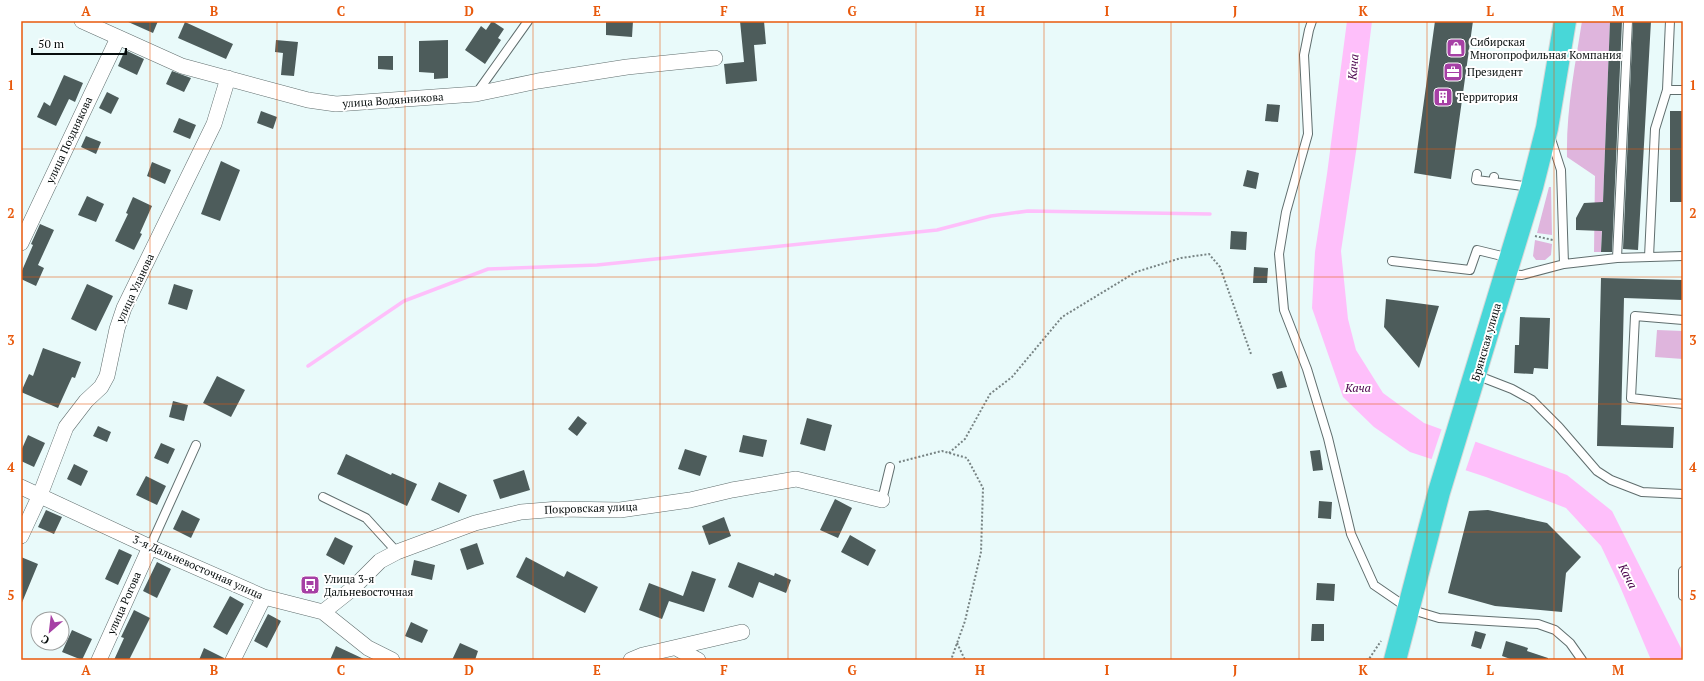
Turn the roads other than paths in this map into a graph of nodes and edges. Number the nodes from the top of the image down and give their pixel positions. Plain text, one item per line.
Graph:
1 (82, 21) edge
2 (528, 21) edge
3 (1312, 21) edge
4 (1565, 21) edge
5 (1628, 21) edge
6 (1670, 21) edge
7 (118, 38) junction
8 (715, 58) dead end
9 (228, 78) junction
10 (1667, 90) junction
11 (1683, 90) edge
12 (476, 94) junction
13 (1547, 128) junction
14 (1477, 174) dead end
15 (1532, 187) junction
16 (21, 243) edge
17 (1683, 256) edge
18 (1649, 257) junction
19 (1618, 258) junction
20 (1392, 261) dead end
21 (1564, 264) junction
22 (1508, 266) junction
23 (1683, 320) edge
24 (1476, 375) junction
25 (1683, 404) edge
26 (196, 445) dead end
27 (890, 467) road end
28 (21, 487) edge
29 (1683, 494) edge
30 (40, 495) junction
31 (323, 497) dead end
32 (882, 500) joint
33 (21, 536) edge
34 (150, 547) junction
35 (397, 552) junction
36 (1683, 571) edge
37 (1683, 596) edge
38 (264, 597) junction
39 (1408, 609) junction
40 (323, 612) junction
41 (742, 632) dead end
42 (676, 648) junction
43 (383, 658) edge
44 (99, 660) edge
45 (233, 660) edge
46 (631, 660) edge
47 (698, 660) edge
48 (1395, 660) edge
49 (1582, 660) edge

1 - 7 street, улица Водянникова
2 - 12 lane
3 - 39 lane
4 - 13 highway, Брянская улица
5 - 19 lane
6 - 10 lane
7 - 9 street, улица Водянникова
7 - 16 street, улица Позднякова
8 - 12 street, улица Водянникова
9 - 12 street, улица Водянникова
9 - 30 street, улица Уланова
10 - 11 lane
10 - 18 lane
13 - 15 highway, Брянская улица
13 - 21 lane
14 - 15 lane
15 - 22 highway, Брянская улица
17 - 18 lane
18 - 19 lane
19 - 21 lane
20 - 22 lane
21 - 22 lane
22 - 24 highway, Брянская улица
23 - 25 lane
24 - 29 lane
24 - 39 highway, Брянская улица
26 - 34 lane
27 - 32 lane
28 - 30 street, 3-я Дальневосточная улица
30 - 33 street, улица Уланова
30 - 34 street, 3-я Дальневосточная улица
31 - 35 lane
32 - 35 street, Покровская улица
34 - 38 street, 3-я Дальневосточная улица
34 - 44 street, улица Рогова
35 - 40 street, Покровская улица
36 - 37 lane
38 - 40 street, 3-я Дальневосточная улица
38 - 45 street
39 - 48 highway, Брянская улица
39 - 49 lane
40 - 43 street, 3-я Дальневосточная улица
41 - 42 street
42 - 46 street
42 - 47 street

